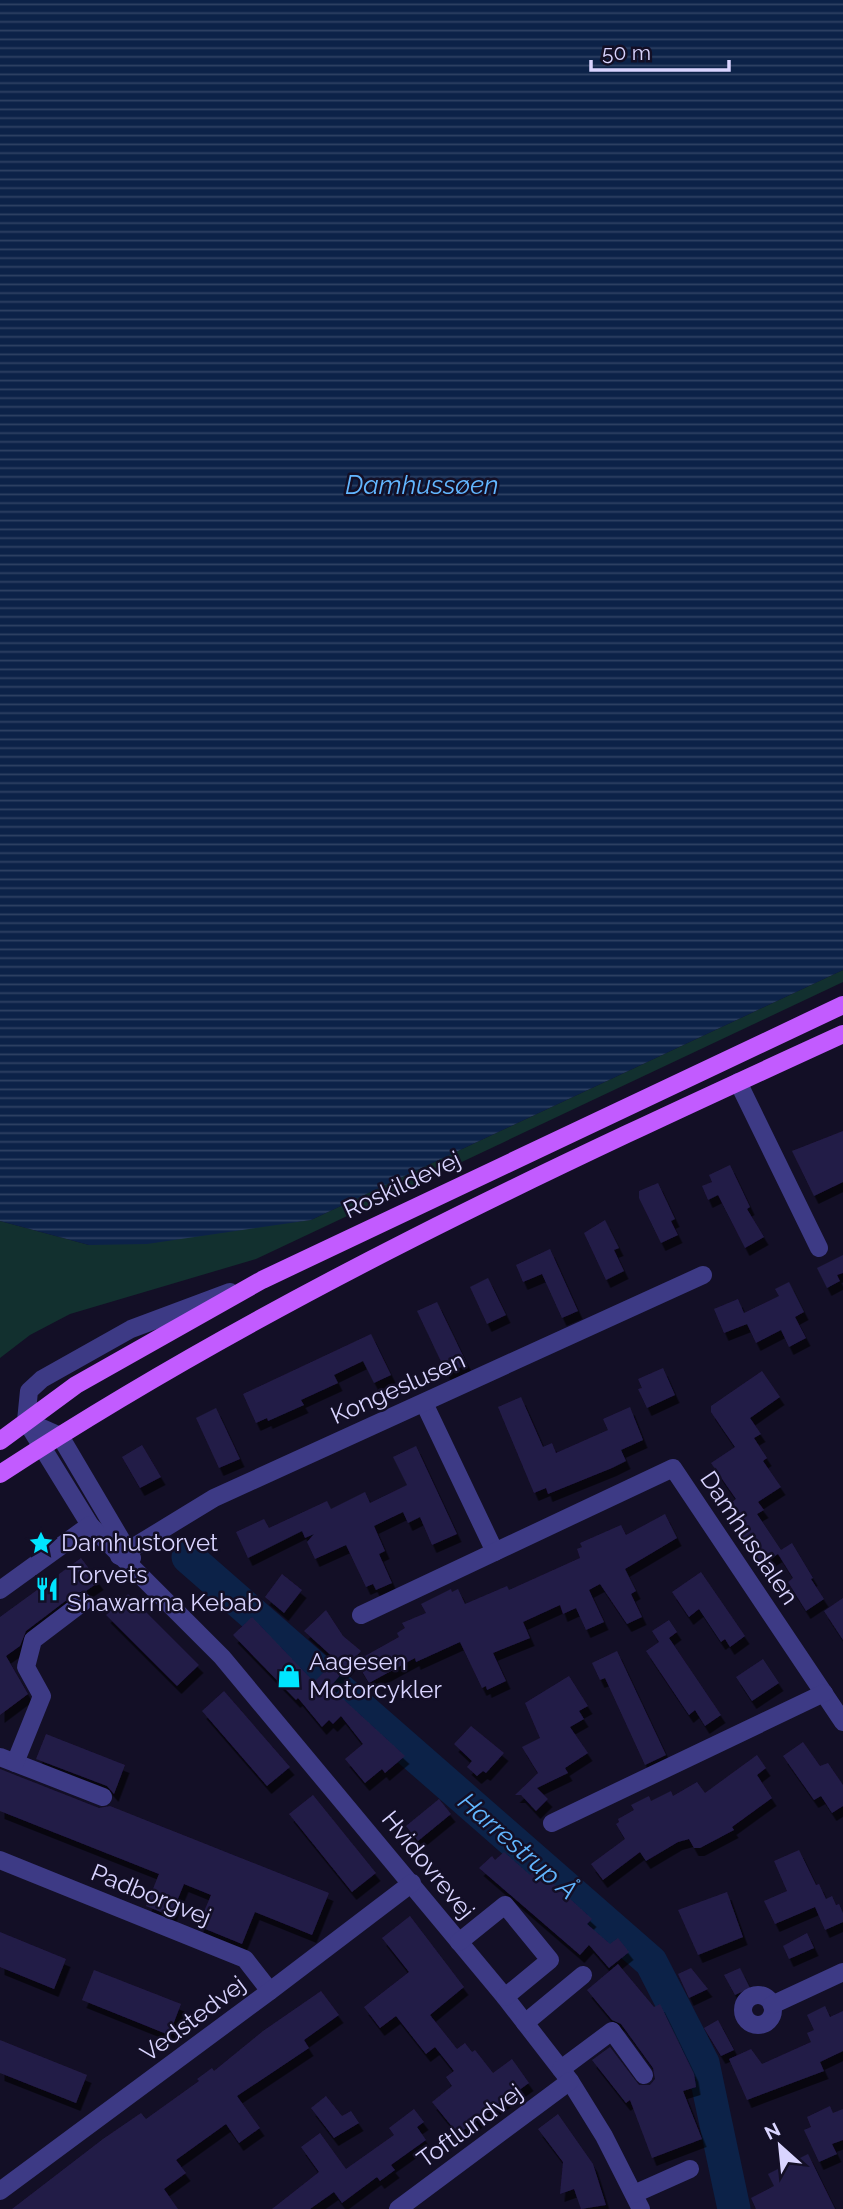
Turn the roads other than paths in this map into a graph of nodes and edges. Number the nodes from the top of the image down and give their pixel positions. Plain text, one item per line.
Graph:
1 (843, 1006) edge
2 (843, 1034) edge
3 (738, 1082) junction
4 (819, 1248) dead end
5 (704, 1275) dead end
6 (262, 1280) junction
7 (424, 1403) junction
8 (26, 1421) junction
9 (60, 1436) junction
10 (0, 1441) edge
11 (41, 1448) junction
12 (0, 1474) edge
13 (90, 1525) junction
14 (495, 1552) junction
15 (123, 1553) junction
16 (0, 1590) edge
17 (83, 1602) dead end
18 (361, 1615) dead end
19 (824, 1693) junction
20 (843, 1722) edge
21 (7, 1760) edge
22 (103, 1797) dead end
23 (552, 1823) dead end
24 (0, 1860) edge
25 (412, 1882) junction
26 (459, 1942) junction
27 (843, 1972) edge
28 (583, 1975) dead end
29 (270, 1992) junction
30 (505, 1997) junction
31 (772, 2005) dead end
32 (525, 2023) junction
33 (566, 2075) junction
34 (644, 2075) dead end
35 (690, 2169) dead end
36 (0, 2191) edge
37 (638, 2202) edge
38 (398, 2209) edge

1 - 6 main road, Roskildevej
2 - 3 main road
3 - 4 street
3 - 9 main road
5 - 7 street, Kongeslusen
6 - 8 main road, Roskildevej
6 - 8 street
7 - 14 street
7 - 15 street, Kongeslusen
8 - 9 street
8 - 10 main road, Roskildevej
8 - 11 street, Hvidovrevej
9 - 11 main road
9 - 15 street, Hvidovrevej
11 - 12 main road
11 - 13 street, Hvidovrevej
13 - 15 street, Hvidovrevej
13 - 16 street
14 - 18 street, Damhusdalen
14 - 19 street, Damhusdalen
15 - 25 street, Hvidovrevej
17 - 21 street
19 - 20 street, Damhusdalen
19 - 23 street
21 - 22 street
24 - 29 street, Padborgvej
25 - 26 street, Hvidovrevej
25 - 29 street, Vedstedvej
26 - 30 street, Hvidovrevej
26 - 30 street
27 - 31 street
28 - 32 street
29 - 36 street, Vedstedvej
30 - 32 street, Hvidovrevej
32 - 33 street, Hvidovrevej
33 - 34 street, Toftlundvej
33 - 37 street, Hvidovrevej
33 - 38 street, Toftlundvej
35 - 37 street

